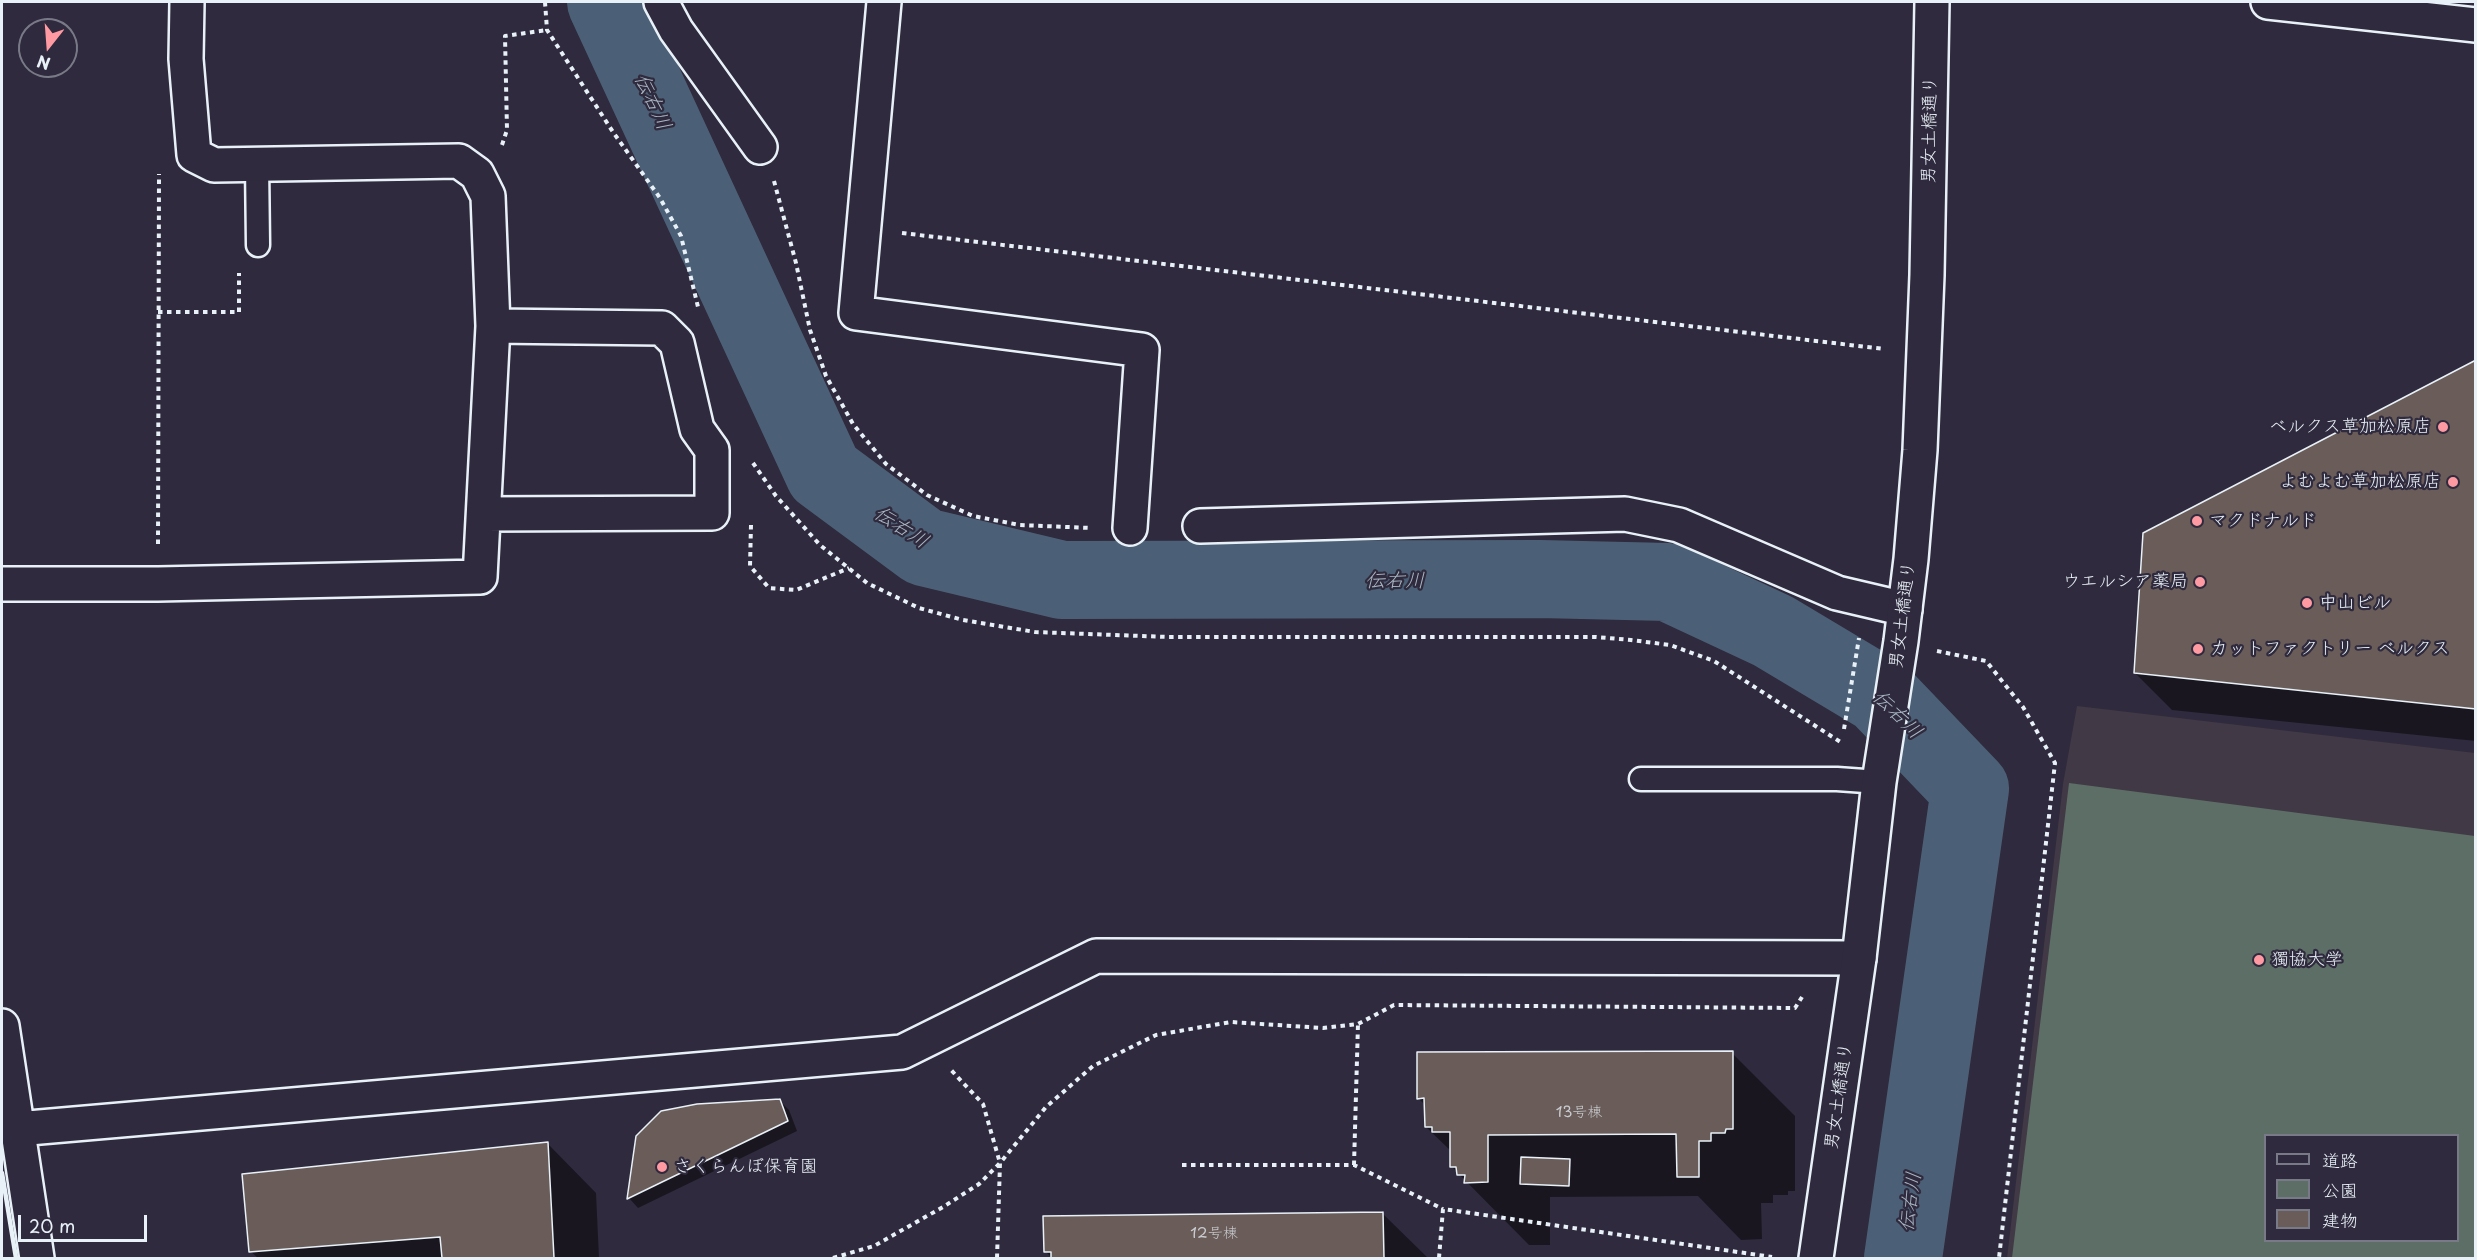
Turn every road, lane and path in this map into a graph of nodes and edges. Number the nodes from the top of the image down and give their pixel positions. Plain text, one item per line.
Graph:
1 (187, 2) edge
2 (661, 2) edge
3 (884, 2) edge
4 (1932, 2) edge
5 (2268, 2) edge
6 (2475, 25) edge
7 (547, 30) dead end
8 (760, 147) joint
9 (257, 164) junction
10 (159, 169) dead end
11 (477, 174) junction
12 (864, 228) junction
13 (258, 245) dead end
14 (239, 267) dead end
15 (158, 312) junction
16 (493, 326) junction
17 (1923, 354) junction
18 (712, 513) junction
19 (484, 514) junction
20 (1200, 526) dead end
21 (1130, 528) joint
22 (849, 568) dead end
23 (2, 584) edge
24 (158, 584) junction
25 (1905, 609) junction
26 (1858, 638) dead end
27 (1915, 646) junction
28 (1844, 729) dead end
29 (1641, 779) dead end
30 (1879, 782) junction
31 (1859, 958) junction
32 (1804, 994) dead end
33 (1358, 1024) junction
34 (2, 1026) edge
35 (946, 1065) dead end
36 (17, 1129) junction
37 (999, 1163) junction
38 (1182, 1165) dead end
39 (1354, 1165) junction
40 (1443, 1209) junction
41 (1772, 1257) dead end
42 (38, 1258) edge
43 (833, 1258) edge
44 (997, 1258) edge
45 (1439, 1258) edge
46 (1816, 1258) edge
47 (1999, 1258) edge

1 - 9 street
2 - 8 street
3 - 12 street
4 - 17 street, 男女土橋通り
5 - 6 street
7 - 11 path
8 - 21 path
9 - 11 street
9 - 13 lane
10 - 15 path
11 - 16 street
12 - 17 path
12 - 21 street
14 - 15 path
15 - 24 path
16 - 18 street
16 - 19 street
17 - 25 street, 男女土橋通り
18 - 19 street
18 - 22 path
19 - 24 street
20 - 25 street
23 - 24 street
25 - 27 street, 男女土橋通り
26 - 28 path
27 - 30 street, 男女土橋通り
27 - 47 path
29 - 30 lane
30 - 31 street, 男女土橋通り
31 - 36 street
31 - 46 street, 男女土橋通り
32 - 33 path
33 - 37 path
33 - 39 path
34 - 36 street
35 - 37 path
36 - 42 street
37 - 43 path
37 - 44 path
38 - 39 path
39 - 40 path
40 - 41 path
40 - 45 path

